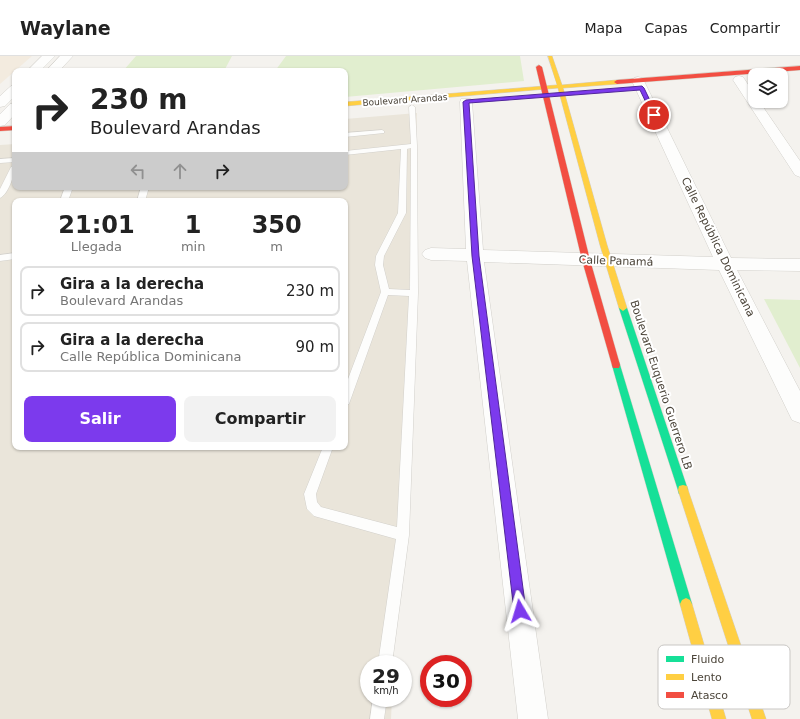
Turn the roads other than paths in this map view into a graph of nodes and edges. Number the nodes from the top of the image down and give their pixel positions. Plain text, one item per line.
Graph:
1 (49, 56) edge
2 (67, 56) edge
3 (536, 56) edge
4 (550, 56) edge
5 (553, 66) junction
6 (37, 68) edge
7 (55, 68) edge
8 (800, 68) edge
9 (563, 71) dead end
10 (573, 75) dead end
11 (800, 75) edge
12 (788, 76) edge
13 (748, 79) edge
14 (739, 80) junction
15 (600, 84) junction
16 (640, 84) junction
17 (561, 90) junction
18 (12, 92) edge
19 (546, 92) junction
20 (466, 102) junction
21 (0, 103) edge
22 (348, 104) edge
23 (412, 107) junction
24 (12, 110) edge
25 (348, 112) edge
26 (0, 122) edge
27 (12, 128) edge
28 (0, 129) edge
29 (382, 132) dead end
30 (348, 135) edge
31 (12, 136) edge
32 (0, 137) edge
33 (409, 146) junction
34 (348, 153) edge
35 (12, 160) edge
36 (0, 161) edge
37 (800, 172) edge
38 (12, 173) edge
39 (0, 196) edge
40 (431, 254) dead end
41 (12, 256) edge
42 (475, 256) junction
43 (0, 258) edge
44 (586, 260) junction
45 (607, 261) junction
46 (725, 264) junction
47 (800, 265) edge
48 (385, 292) junction
49 (414, 293) junction
50 (348, 393) edge
51 (800, 413) edge
52 (327, 450) edge
53 (403, 535) junction
54 (698, 645) edge
55 (734, 645) edge
56 (386, 655) edge
57 (379, 707) edge
58 (716, 709) edge
59 (756, 709) edge
60 (377, 719) edge
61 (533, 719) edge
62 (719, 719) edge
63 (759, 719) edge

1 - 6 street
2 - 7 street
3 - 19 street
4 - 5 street, Boulevard Euquerio Guerrero LB
5 - 9 street
5 - 17 street, Boulevard Euquerio Guerrero LB
8 - 16 street, Boulevard Arandas
10 - 15 street
11 - 12 street
13 - 14 street, Boulevard Arandas
14 - 16 street, Boulevard Arandas
14 - 37 street
15 - 16 street, Boulevard Arandas
15 - 17 street, Boulevard Arandas
16 - 17 street, Boulevard Arandas
16 - 46 street, Calle República Dominicana
17 - 19 street, Boulevard Arandas
17 - 45 street, Boulevard Euquerio Guerrero LB
18 - 21 street
19 - 20 street, Boulevard Arandas
19 - 22 street, Boulevard Arandas
19 - 44 street
20 - 23 street, Boulevard Arandas
20 - 42 street
23 - 25 street, Boulevard Arandas
23 - 33 lane
24 - 26 street
27 - 28 street
29 - 30 lane
31 - 32 street
33 - 34 lane
33 - 48 lane
33 - 49 lane
35 - 36 lane
38 - 39 lane
40 - 42 street, Calle Panamá
41 - 43 lane
42 - 44 street, Calle Panamá
42 - 61 street
44 - 45 street, Calle Panamá
44 - 54 street
45 - 46 street, Calle Panamá
45 - 55 street, Boulevard Euquerio Guerrero LB
46 - 47 street, Calle Panamá
46 - 51 street, Calle República Dominicana
48 - 49 lane
48 - 50 lane
49 - 53 lane
52 - 53 lane
53 - 56 lane
57 - 60 lane
58 - 62 street
59 - 63 street, Boulevard Euquerio Guerrero LB

